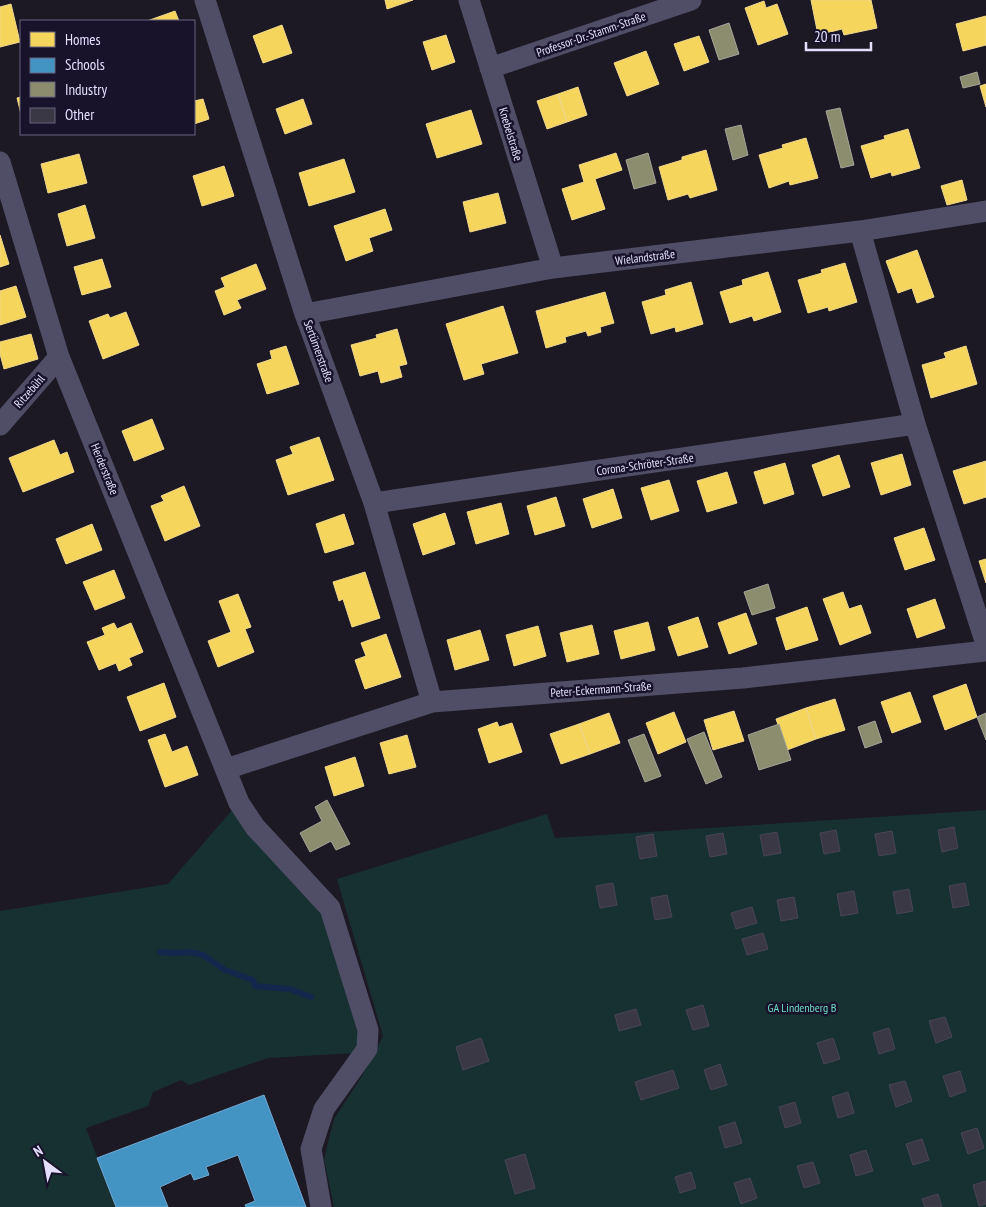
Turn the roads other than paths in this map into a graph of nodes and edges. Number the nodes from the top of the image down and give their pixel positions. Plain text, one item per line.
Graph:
1 (206, 0) edge
2 (469, 0) edge
3 (691, 0) edge
4 (490, 68) junction
5 (0, 162) edge
6 (986, 211) edge
7 (860, 231) junction
8 (553, 268) junction
9 (305, 314) junction
10 (59, 357) junction
11 (915, 424) junction
12 (0, 425) edge
13 (374, 504) junction
14 (986, 644) edge
15 (986, 651) edge
16 (432, 702) junction
17 (226, 769) junction
18 (321, 1207) edge

1 - 9 street, Sertürnerstraße
2 - 4 street, Knebelstraße
3 - 4 street, Professor-Dr.-Stamm-Straße
4 - 8 street, Knebelstraße
5 - 10 street, Herderstraße
6 - 7 street, Wielandstraße
7 - 8 street, Wielandstraße
7 - 11 street
8 - 9 street, Wielandstraße
9 - 13 street, Sertürnerstraße
10 - 12 street, Ritzebühl
10 - 17 street, Herderstraße
11 - 13 street, Corona-Schröter-Straße
11 - 14 street
13 - 16 street, Sertürnerstraße
15 - 16 street, Peter-Eckermann-Straße
16 - 17 street, Peter-Eckermann-Straße
17 - 18 street, Herderstraße

